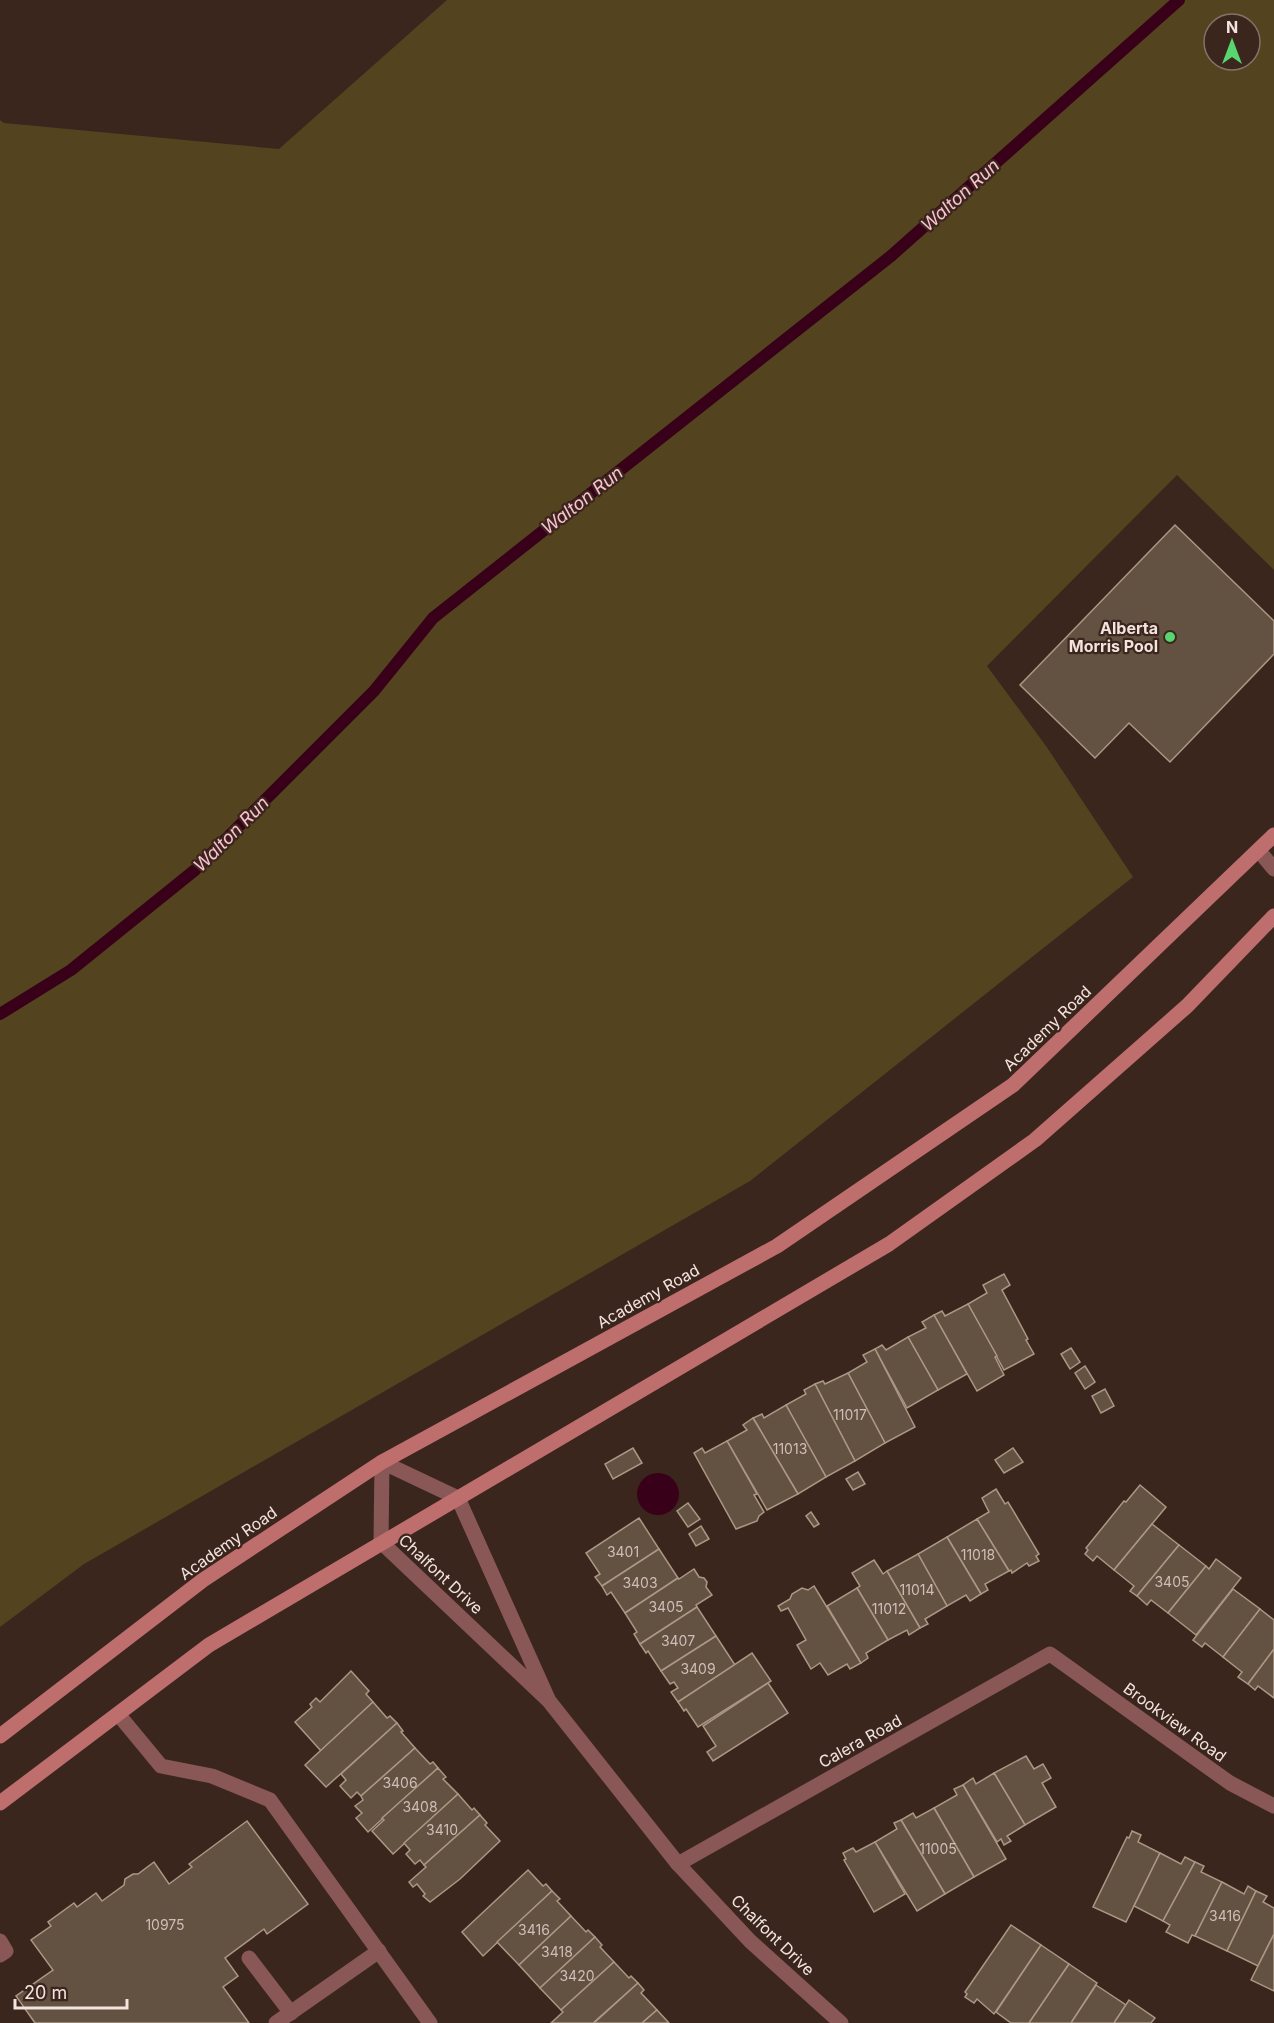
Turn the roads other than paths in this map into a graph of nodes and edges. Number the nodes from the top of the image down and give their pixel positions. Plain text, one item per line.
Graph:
1 (1274, 835) edge
2 (1259, 851) junction
3 (1274, 869) edge
4 (1274, 916) edge
5 (382, 1462) junction
6 (458, 1498) junction
7 (381, 1542) junction
8 (1058, 1660) joint
9 (549, 1701) junction
10 (118, 1714) junction
11 (0, 1736) edge
12 (0, 1803) edge
13 (1274, 1806) edge
14 (678, 1864) junction
15 (0, 1941) edge
16 (379, 1951) junction
17 (0, 1955) edge
18 (249, 1958) dead end
19 (291, 2013) junction
20 (276, 2023) edge
21 (430, 2023) edge
22 (841, 2023) edge

1 - 2 main road, Academy Road
2 - 3 street
2 - 5 main road, Academy Road
4 - 6 main road
5 - 6 street
5 - 7 street, Chalfont Drive
5 - 11 main road, Academy Road
6 - 7 main road
6 - 9 street, Chalfont Drive
7 - 9 street, Chalfont Drive
7 - 10 main road
8 - 13 street, Brookview Road
8 - 14 street, Calera Road
9 - 14 street, Chalfont Drive
10 - 12 main road
10 - 16 street
14 - 22 street, Chalfont Drive
15 - 17 street
16 - 19 street
16 - 21 street
18 - 19 street
19 - 20 street

